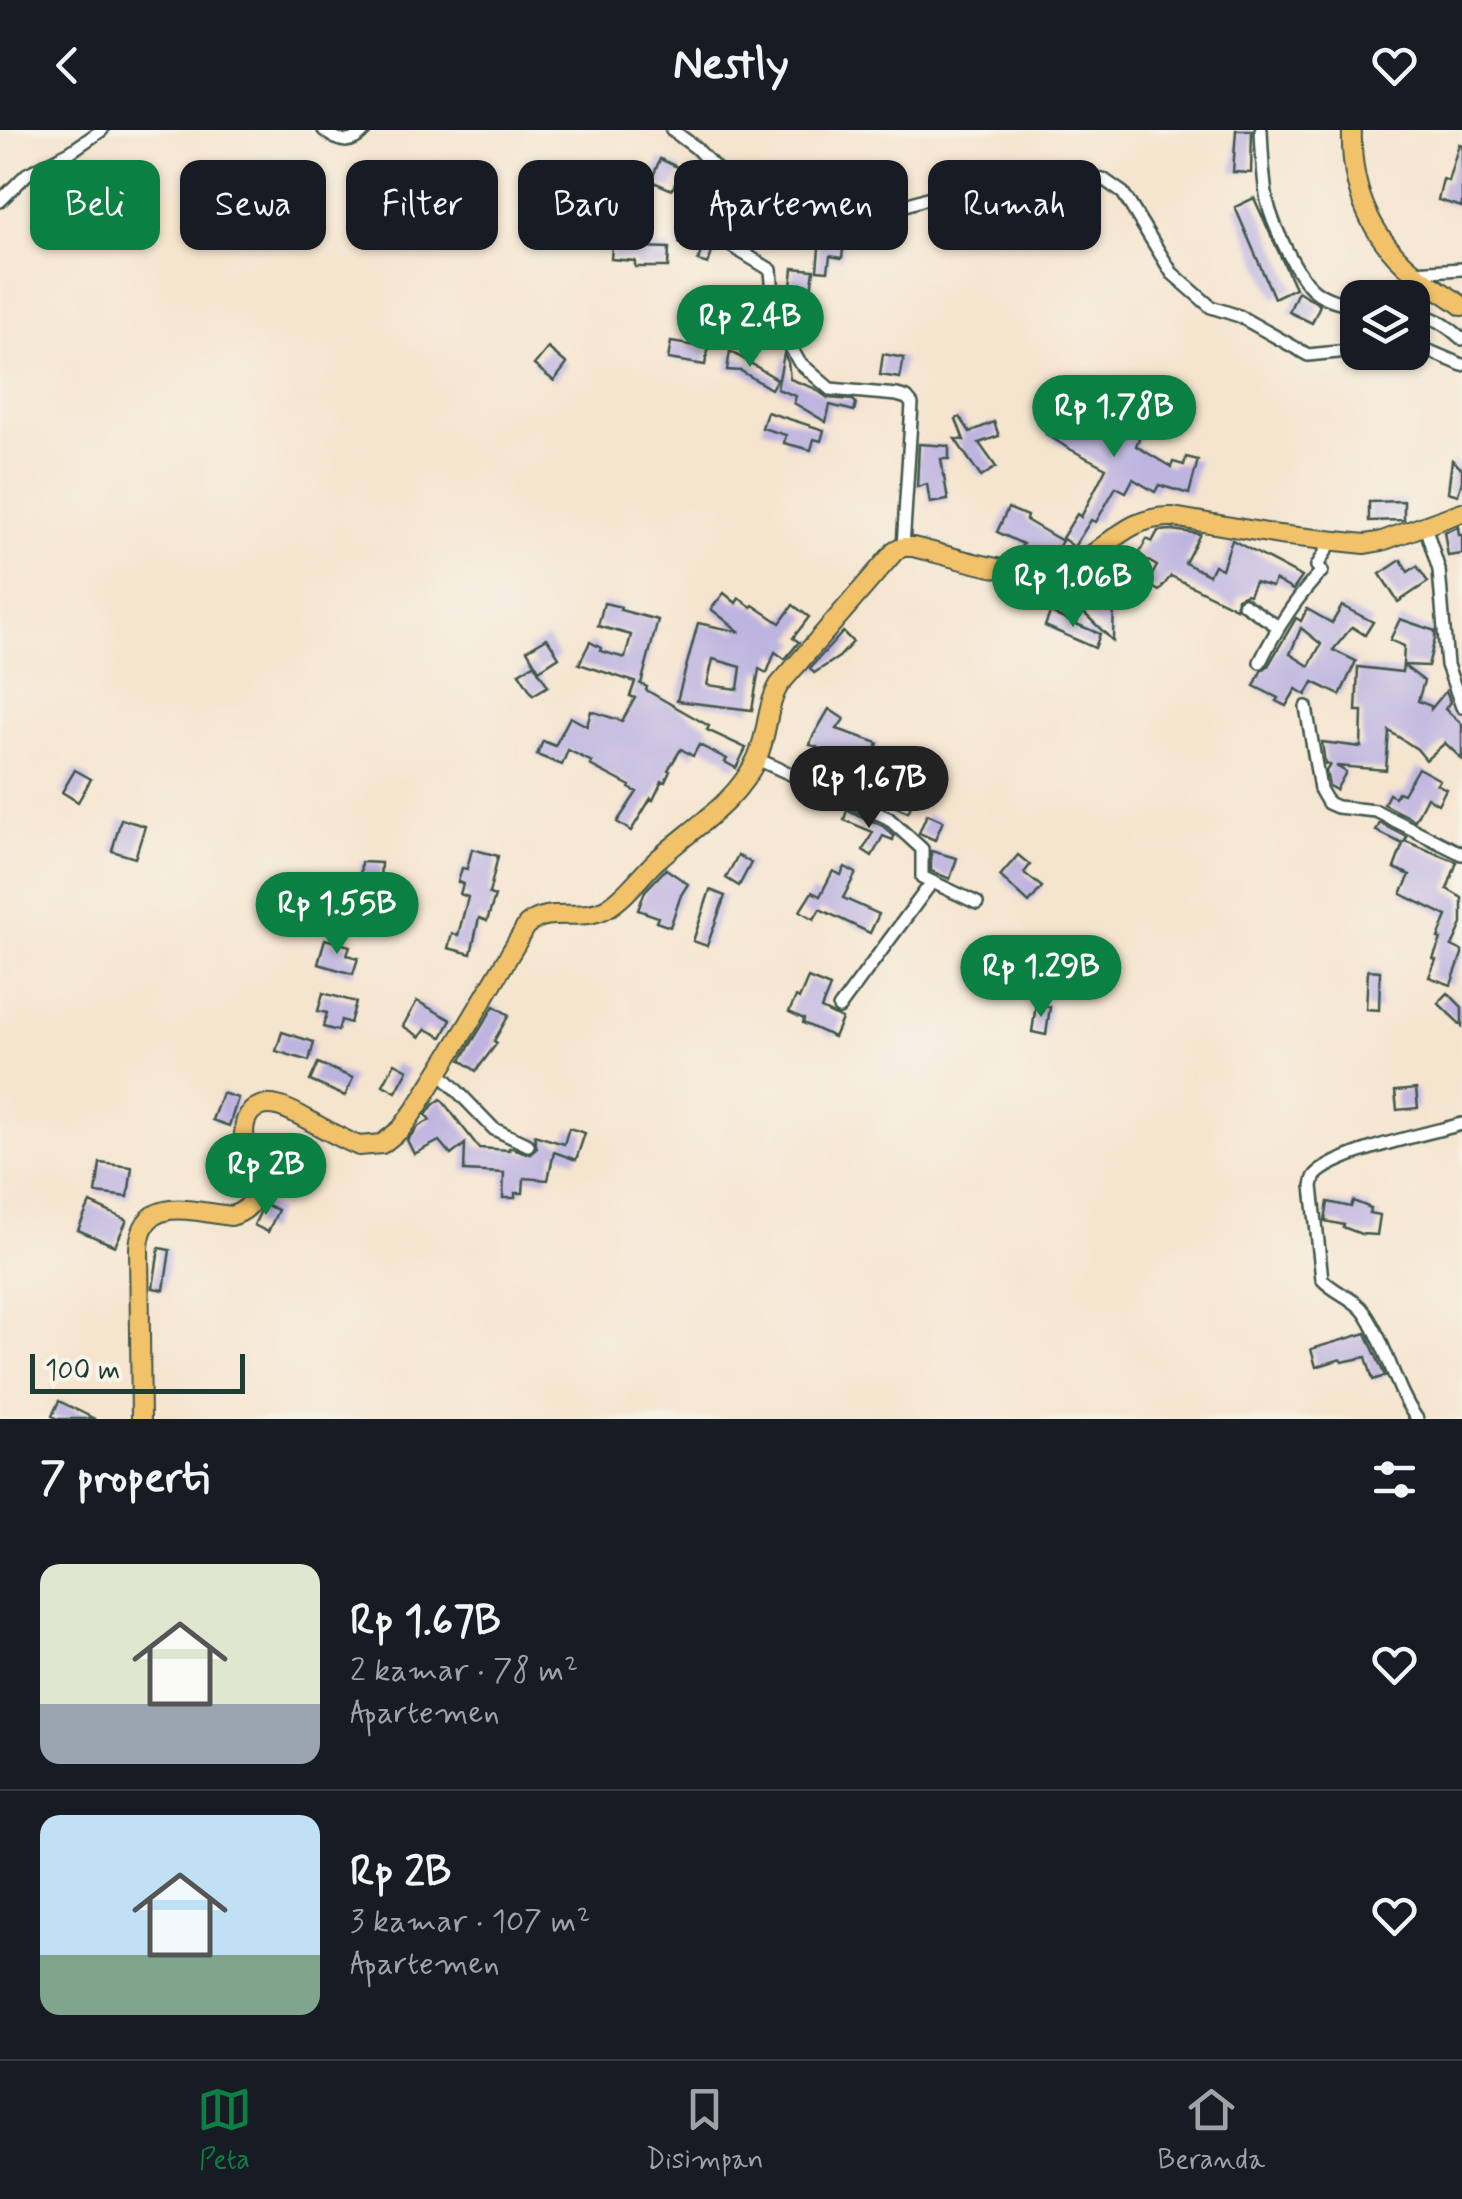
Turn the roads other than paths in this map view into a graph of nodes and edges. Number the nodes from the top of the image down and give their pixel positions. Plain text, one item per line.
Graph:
1 (102, 130) edge
2 (324, 130) edge
3 (365, 130) edge
4 (672, 130) edge
5 (1261, 130) edge
6 (1352, 130) edge
7 (708, 160) edge
8 (0, 201) edge
9 (908, 205) edge
10 (737, 250) edge
11 (1462, 269) edge
12 (1413, 272) junction
13 (1340, 302) edge
14 (1462, 306) edge
15 (1430, 317) edge
16 (1462, 339) edge
17 (1430, 351) edge
18 (1340, 352) edge
19 (1462, 365) edge
20 (1462, 512) edge
21 (1424, 526) junction
22 (1332, 541) junction
23 (903, 547) junction
24 (1244, 604) dead end
25 (1278, 626) junction
26 (1260, 662) dead end
27 (1306, 707) dead end
28 (1462, 708) edge
29 (757, 759) junction
30 (1462, 854) edge
31 (932, 882) junction
32 (977, 903) dead end
33 (839, 1008) dead end
34 (438, 1072) junction
35 (1462, 1124) edge
36 (528, 1145) dead end
37 (142, 1419) edge
38 (1417, 1419) edge

1 - 8 street
2 - 3 street
4 - 7 street
5 - 13 street
6 - 12 main road
9 - 18 street
10 - 23 street
11 - 12 street
12 - 14 main road
15 - 16 street
17 - 19 street
20 - 21 main road
21 - 22 main road
21 - 28 street
22 - 23 main road
22 - 25 street
23 - 29 main road
24 - 25 street
25 - 26 street
27 - 30 street
29 - 31 street
29 - 34 main road
31 - 32 street
31 - 33 street
34 - 36 street
34 - 37 main road
35 - 38 street

